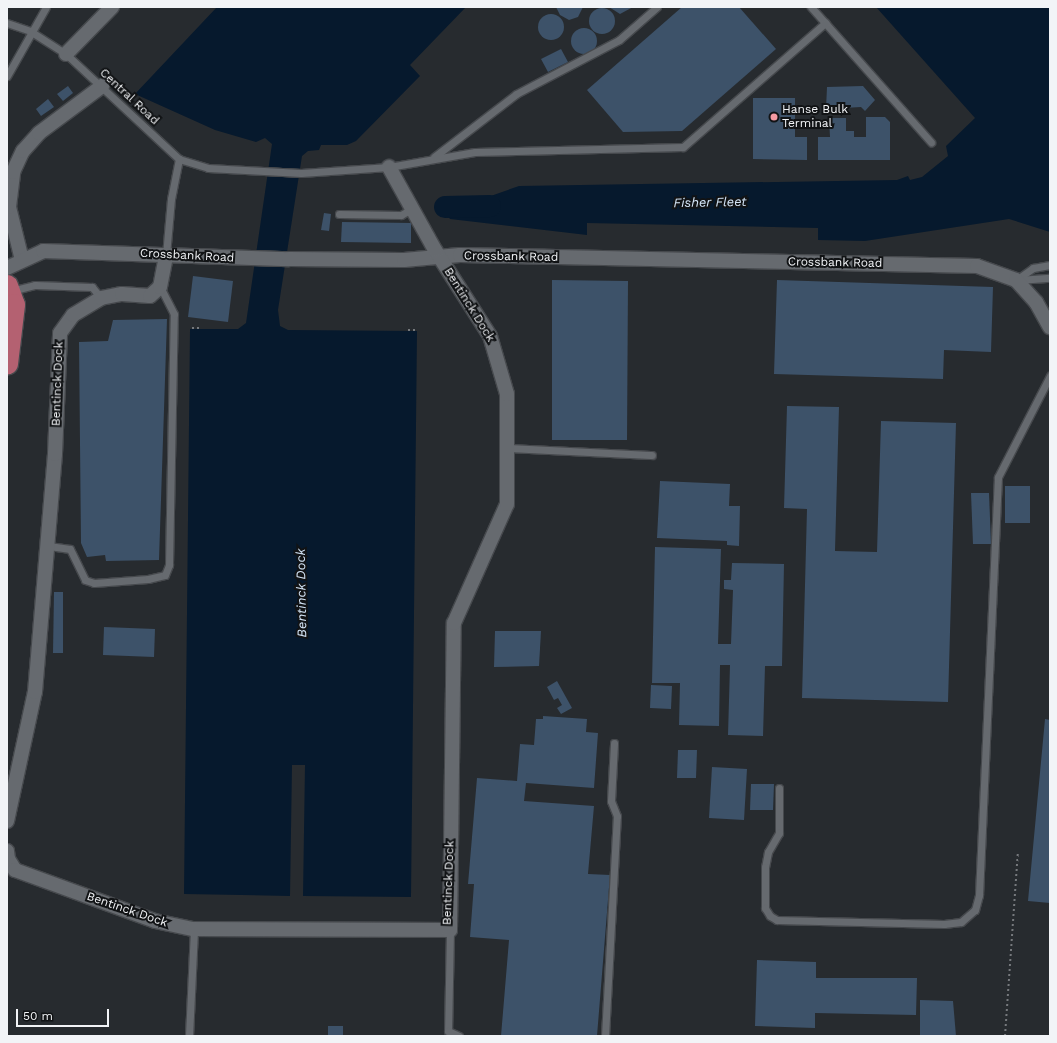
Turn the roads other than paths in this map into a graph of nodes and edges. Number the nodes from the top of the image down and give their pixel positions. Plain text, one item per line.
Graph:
1 (46, 7) edge
2 (112, 7) edge
3 (657, 7) edge
4 (811, 7) edge
5 (7, 23) edge
6 (825, 23) junction
7 (30, 31) junction
8 (66, 54) junction
9 (7, 76) edge
10 (102, 86) junction
11 (932, 142) dead end
12 (433, 157) junction
13 (179, 159) junction
14 (388, 167) junction
15 (8, 195) edge
16 (413, 207) junction
17 (339, 214) dead end
18 (166, 255) junction
19 (439, 257) junction
20 (22, 260) junction
21 (1050, 265) edge
22 (7, 268) edge
23 (1050, 278) edge
24 (1016, 280) junction
25 (160, 287) junction
26 (8, 289) edge
27 (101, 298) junction
28 (1050, 326) edge
29 (7, 364) edge
30 (1050, 376) edge
31 (507, 448) junction
32 (652, 455) dead end
33 (49, 546) junction
34 (614, 743) dead end
35 (779, 788) dead end
36 (7, 820) edge
37 (7, 851) edge
38 (194, 929) junction
39 (450, 930) junction
40 (447, 1034) edge
41 (189, 1036) edge
42 (459, 1036) edge
43 (605, 1036) edge

1 - 7 lane
2 - 8 street
3 - 12 lane
4 - 6 lane
5 - 7 lane, Central Road
6 - 11 lane
6 - 12 lane, Central Road
7 - 8 lane, Central Road
7 - 9 lane
8 - 10 lane, Central Road
10 - 13 lane, Central Road
10 - 15 street
12 - 14 lane, Central Road
13 - 14 lane, Central Road
13 - 18 lane
14 - 16 street, Bentinck Dock
15 - 20 street
16 - 17 lane
16 - 19 street, Bentinck Dock
18 - 19 street, Crossbank Road
18 - 20 street, Crossbank Road
18 - 25 street
19 - 24 street, Crossbank Road
19 - 31 street, Bentinck Dock
20 - 22 street, Crossbank Road
21 - 24 lane
23 - 24 lane
24 - 28 street, Crossbank Road
25 - 27 street, Bentinck Dock
25 - 33 lane
26 - 27 lane
26 - 29 main road
27 - 33 street, Bentinck Dock
30 - 35 lane
31 - 32 lane
31 - 39 street, Bentinck Dock
33 - 36 street, Bentinck Dock
34 - 43 lane
37 - 38 street, Bentinck Dock
38 - 39 street, Bentinck Dock
38 - 41 lane
39 - 40 lane
40 - 42 lane

